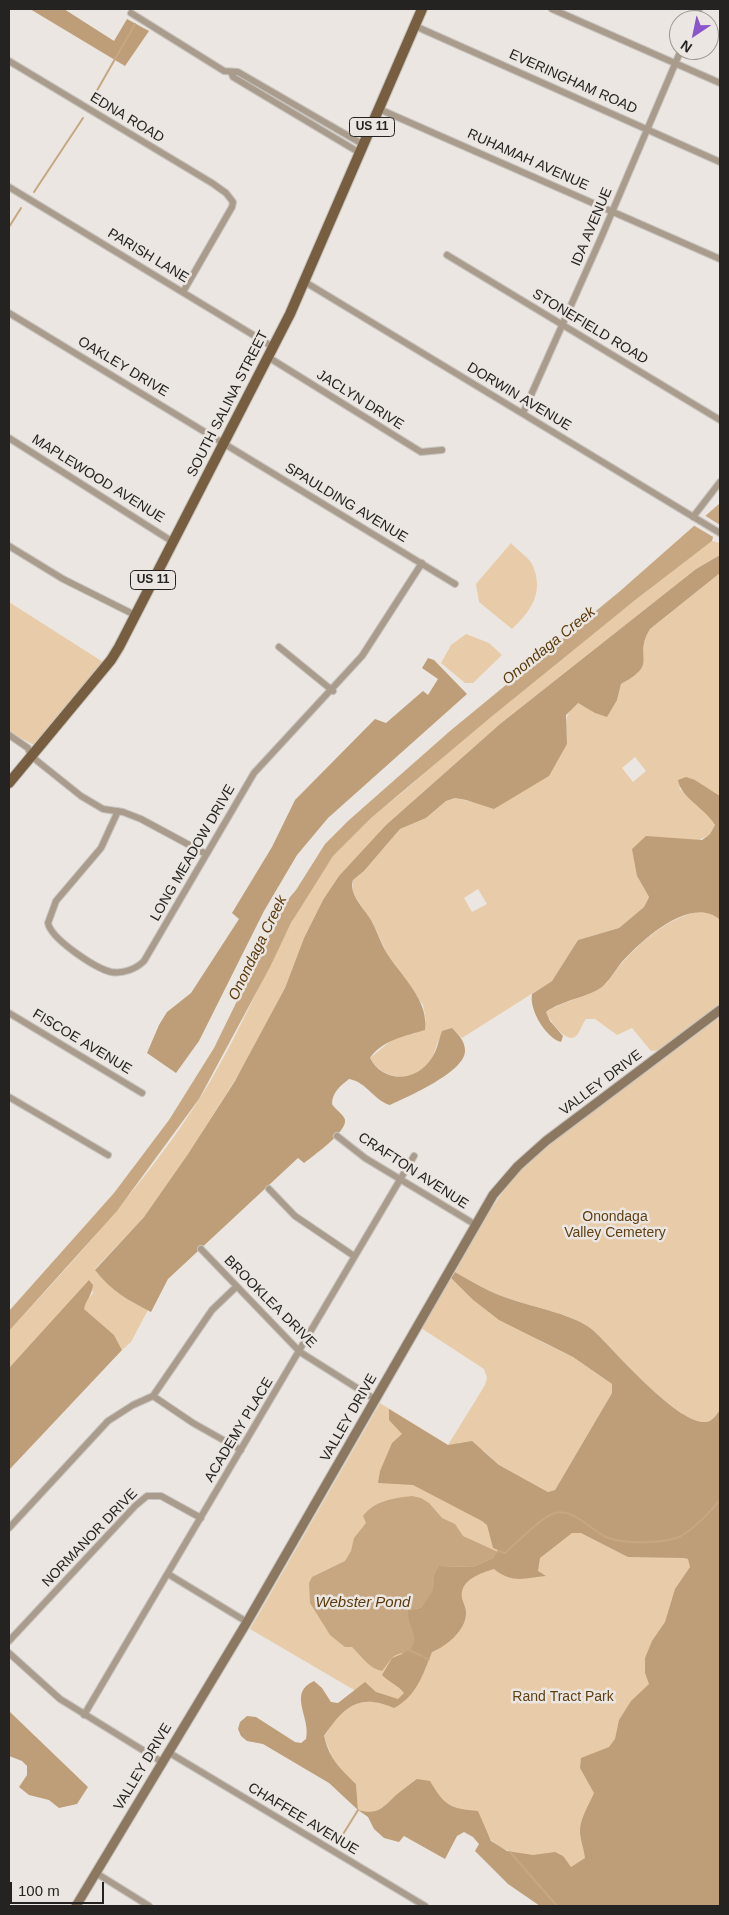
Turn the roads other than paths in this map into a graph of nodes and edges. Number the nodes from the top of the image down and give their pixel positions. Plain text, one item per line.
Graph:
1 (422, 9) edge
2 (552, 9) edge
3 (131, 13) dead end
4 (415, 26) junction
5 (676, 60) edge
6 (9, 61) edge
7 (675, 63) junction
8 (720, 83) edge
9 (379, 109) junction
10 (646, 129) junction
11 (362, 149) junction
12 (720, 162) edge
13 (9, 188) edge
14 (611, 211) junction
15 (447, 256) dead end
16 (720, 260) edge
17 (305, 282) junction
18 (183, 292) junction
19 (9, 313) edge
20 (563, 325) junction
21 (273, 347) junction
22 (268, 357) junction
23 (523, 413) junction
24 (720, 420) edge
25 (9, 438) edge
26 (224, 443) junction
27 (442, 450) dead end
28 (720, 482) edge
29 (693, 517) junction
30 (719, 533) edge
31 (173, 542) junction
32 (9, 546) edge
33 (422, 563) junction
34 (455, 584) dead end
35 (135, 615) junction
36 (279, 647) dead end
37 (333, 690) junction
38 (9, 735) edge
39 (31, 756) junction
40 (9, 783) edge
41 (118, 811) junction
42 (206, 854) junction
43 (720, 1010) edge
44 (9, 1013) edge
45 (142, 1093) dead end
46 (9, 1098) edge
47 (338, 1136) dead end
48 (108, 1156) dead end
49 (414, 1156) dead end
50 (399, 1180) junction
51 (269, 1189) dead end
52 (476, 1225) junction
53 (201, 1249) dead end
54 (354, 1256) junction
55 (236, 1287) junction
56 (300, 1352) junction
57 (154, 1396) junction
58 (376, 1400) junction
59 (240, 1450) junction
60 (201, 1518) junction
61 (9, 1528) edge
62 (168, 1574) junction
63 (247, 1622) junction
64 (9, 1641) edge
65 (9, 1653) edge
66 (84, 1715) junction
67 (168, 1752) junction
68 (162, 1762) junction
69 (96, 1873) junction
70 (76, 1906) edge
71 (149, 1906) edge
72 (425, 1906) edge

1 - 4 main road, SOUTH SALINA STREET / US 11
2 - 7 street
3 - 11 street
4 - 9 main road, SOUTH SALINA STREET / US 11
4 - 10 street, EVERINGHAM ROAD
5 - 7 street, IDA AVENUE
6 - 18 street, EDNA ROAD
7 - 8 street
7 - 10 street, IDA AVENUE
9 - 11 main road, SOUTH SALINA STREET / US 11
9 - 14 street, RUHAMAH AVENUE
10 - 12 street, EVERINGHAM ROAD
10 - 14 street, IDA AVENUE
11 - 17 main road, SOUTH SALINA STREET / US 11
13 - 18 street, PARISH LANE
14 - 16 street, RUHAMAH AVENUE
14 - 20 street, IDA AVENUE
15 - 20 street, STONEFIELD ROAD
17 - 21 main road, SOUTH SALINA STREET / US 11
17 - 23 street, DORWIN AVENUE
18 - 21 street, PARISH LANE
19 - 26 street, OAKLEY DRIVE
20 - 23 street, IDA AVENUE
20 - 24 street, STONEFIELD ROAD
21 - 22 main road, SOUTH SALINA STREET / US 11
22 - 26 main road, SOUTH SALINA STREET / US 11
22 - 27 street, JACLYN DRIVE
23 - 29 street, DORWIN AVENUE
25 - 31 street, MAPLEWOOD AVENUE
26 - 31 main road, SOUTH SALINA STREET / US 11
26 - 33 street, SPAULDING AVENUE
28 - 29 street
29 - 30 street, DORWIN AVENUE
31 - 35 main road, SOUTH SALINA STREET / US 11
32 - 35 street
33 - 34 street, SPAULDING AVENUE
33 - 37 street, LONG MEADOW DRIVE
35 - 39 main road, SOUTH SALINA STREET / US 11
36 - 37 street
37 - 42 street, LONG MEADOW DRIVE
38 - 39 street
39 - 40 main road, SOUTH SALINA STREET / US 11
39 - 41 street
41 - 42 street
41 - 42 street, LONG MEADOW DRIVE
43 - 52 main road, VALLEY DRIVE
44 - 45 street, FISCOE AVENUE
46 - 48 street
47 - 50 street, CRAFTON AVENUE
49 - 50 street, ACADEMY PLACE
50 - 52 street, CRAFTON AVENUE
50 - 54 street, ACADEMY PLACE
51 - 54 street
52 - 58 main road, VALLEY DRIVE
53 - 55 street, BROOKLEA DRIVE
54 - 56 street, ACADEMY PLACE
55 - 56 street, BROOKLEA DRIVE
55 - 57 street
56 - 58 street, BROOKLEA DRIVE
56 - 59 street, ACADEMY PLACE
57 - 59 street
57 - 61 street
58 - 63 main road, VALLEY DRIVE
59 - 60 street, ACADEMY PLACE
60 - 62 street, ACADEMY PLACE
60 - 64 street, NORMANOR DRIVE
62 - 63 street
62 - 66 street, ACADEMY PLACE
63 - 67 main road, VALLEY DRIVE
65 - 66 street
66 - 68 street
67 - 68 main road, VALLEY DRIVE
67 - 72 street, CHAFFEE AVENUE
68 - 69 main road, VALLEY DRIVE
69 - 70 main road, VALLEY DRIVE
69 - 71 street

